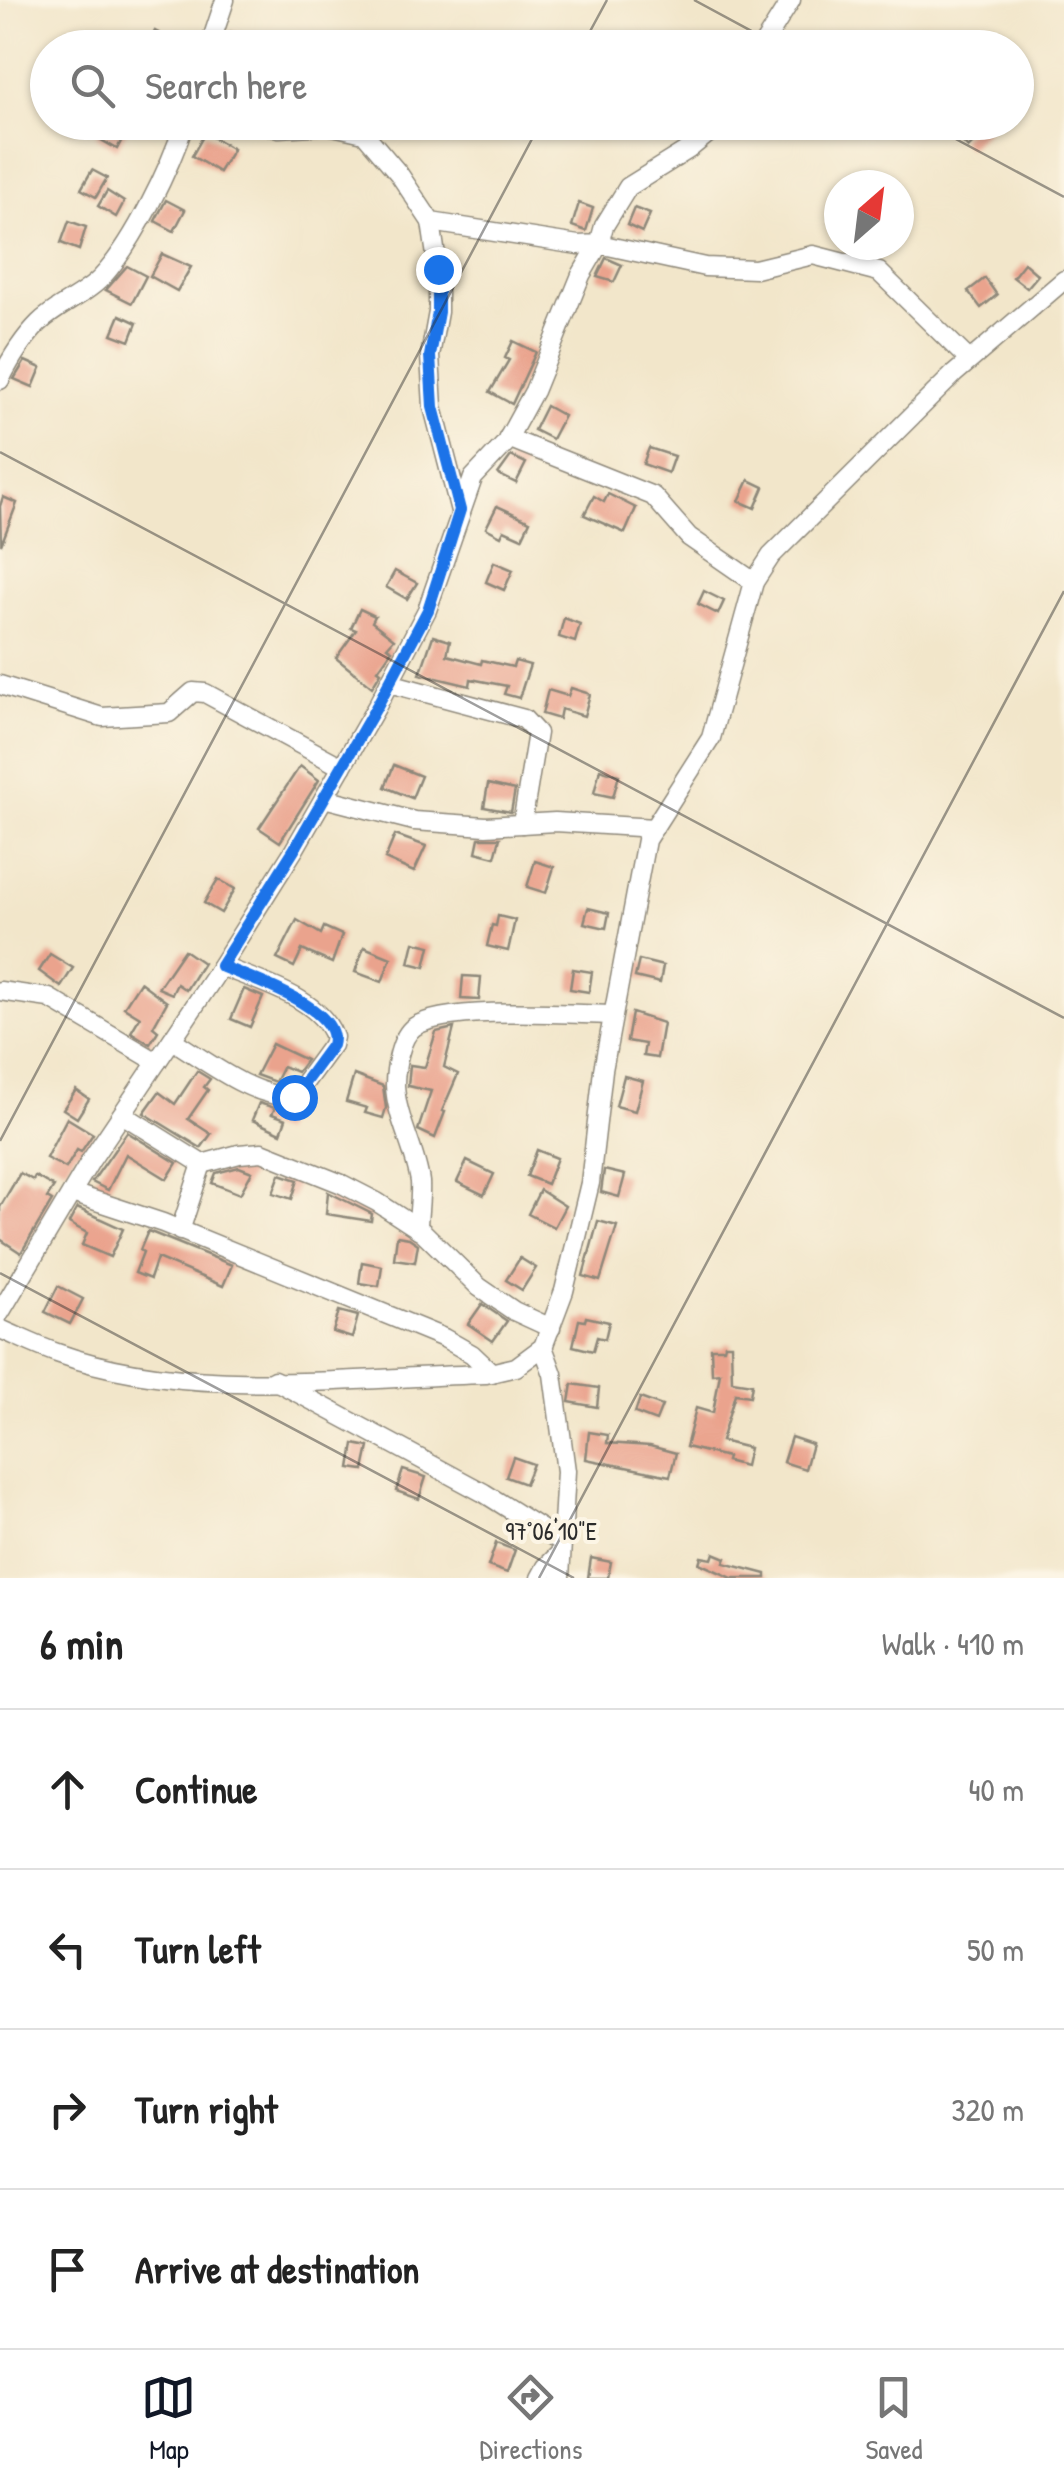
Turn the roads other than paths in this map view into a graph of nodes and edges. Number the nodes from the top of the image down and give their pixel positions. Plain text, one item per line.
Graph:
1 (225, 0) edge
2 (792, 0) edge
3 (216, 30) edge
4 (773, 30) edge
5 (178, 140) edge
6 (369, 140) edge
7 (699, 140) edge
8 (431, 222) junction
9 (598, 244) junction
10 (1064, 280) edge
11 (969, 360) junction
12 (0, 380) edge
13 (508, 438) junction
14 (460, 510) junction
15 (754, 582) junction
16 (389, 683) junction
17 (0, 685) edge
18 (342, 767) junction
19 (324, 798) junction
20 (522, 824) junction
21 (654, 828) junction
22 (221, 966) junction
23 (0, 991) edge
24 (614, 1015) junction
25 (172, 1040) junction
26 (157, 1062) junction
27 (122, 1114) junction
28 (202, 1164) junction
29 (72, 1193) junction
30 (418, 1229) junction
31 (180, 1231) junction
32 (0, 1312) edge
33 (550, 1328) junction
34 (0, 1329) edge
35 (543, 1347) junction
36 (492, 1373) junction
37 (274, 1380) junction
38 (562, 1547) junction
39 (540, 1578) edge
40 (560, 1578) edge

1 - 3 street
2 - 4 street
5 - 12 street
6 - 8 street
7 - 9 street
8 - 9 street
8 - 14 street
9 - 11 street
9 - 13 street
10 - 11 street
11 - 15 street
13 - 14 street
13 - 15 street
14 - 16 street
15 - 21 street
16 - 18 street
16 - 20 street
17 - 18 street
18 - 19 street
19 - 20 street
19 - 22 street
20 - 21 street
21 - 24 street
22 - 25 street
22 - 25 street
23 - 26 street
24 - 30 street
24 - 33 street
25 - 26 street
26 - 27 street
27 - 28 street
27 - 29 street
28 - 30 street
28 - 31 street
29 - 31 street
29 - 32 street
30 - 33 street
31 - 36 street
33 - 35 street
34 - 37 street
35 - 36 street
35 - 38 street
36 - 37 street
37 - 38 street
38 - 39 street
38 - 40 street

